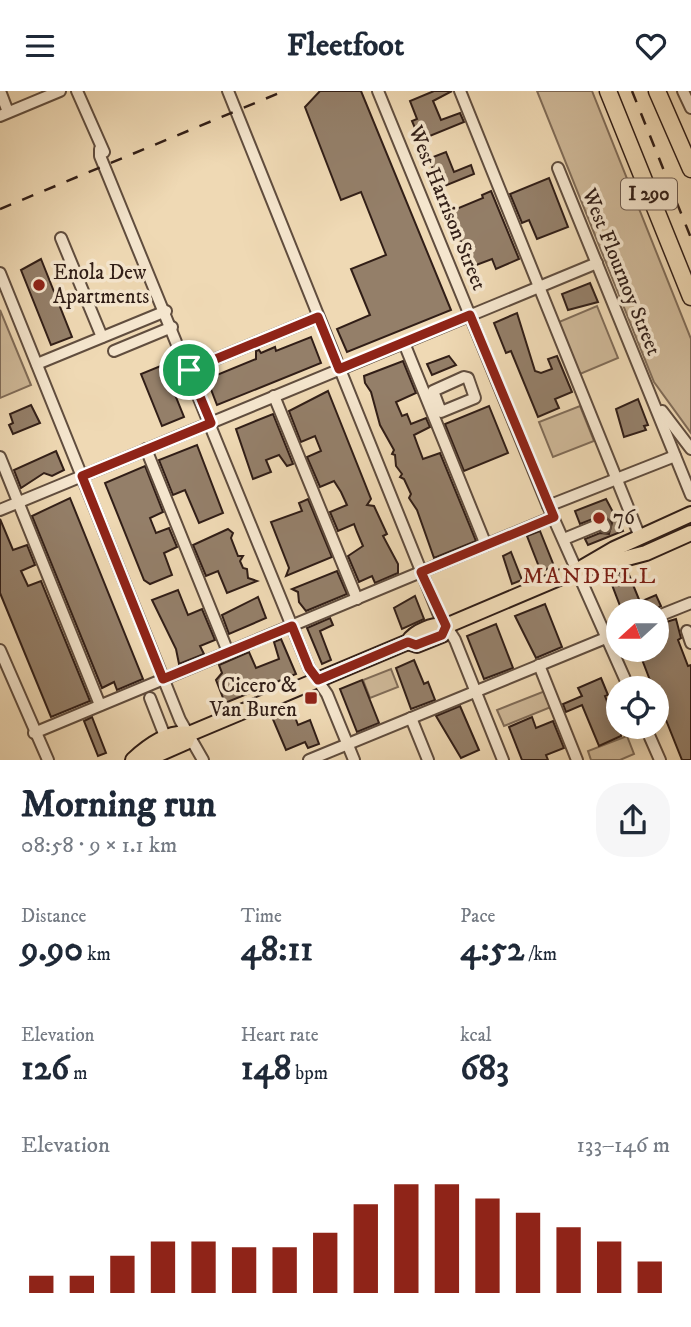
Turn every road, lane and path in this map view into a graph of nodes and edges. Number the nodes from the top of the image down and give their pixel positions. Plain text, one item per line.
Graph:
1 (0, 91) edge
2 (60, 91) edge
3 (77, 91) edge
4 (377, 91) edge
5 (460, 91) edge
6 (608, 91) edge
7 (657, 91) edge
8 (683, 91) edge
9 (228, 92) edge
10 (691, 108) edge
11 (4, 114) edge
12 (558, 168) dead end
13 (691, 169) edge
14 (61, 238) dead end
15 (597, 263) junction
16 (0, 272) edge
17 (539, 287) junction
18 (691, 297) edge
19 (166, 311) junction
20 (470, 315) junction
21 (318, 317) junction
22 (172, 327) junction
23 (102, 338) junction
24 (404, 343) junction
25 (114, 351) dead end
26 (37, 364) junction
27 (339, 369) junction
28 (189, 370) junction
29 (495, 378) junction
30 (472, 387) dead end
31 (649, 391) junction
32 (274, 396) junction
33 (211, 423) junction
34 (146, 449) junction
35 (691, 449) edge
36 (675, 456) junction
37 (0, 457) edge
38 (82, 476) junction
39 (617, 479) junction
40 (691, 495) edge
41 (19, 502) junction
42 (0, 510) edge
43 (551, 512) junction
44 (691, 515) edge
45 (691, 534) edge
46 (640, 537) junction
47 (609, 538) junction
48 (564, 539) junction
49 (486, 545) junction
50 (578, 570) junction
51 (421, 572) junction
52 (357, 599) junction
53 (691, 603) edge
54 (669, 612) edge
55 (606, 624) edge
56 (292, 626) junction
57 (446, 626) junction
58 (687, 631) dead end
59 (606, 638) edge
60 (691, 643) edge
61 (0, 650) edge
62 (228, 652) junction
63 (538, 666) junction
64 (163, 679) junction
65 (318, 680) junction
66 (476, 691) junction
67 (150, 698) dead end
68 (100, 705) junction
69 (177, 714) junction
70 (411, 718) junction
71 (159, 722) junction
72 (34, 733) junction
73 (189, 734) junction
74 (166, 739) junction
75 (651, 739) edge
76 (347, 744) junction
77 (48, 760) edge
78 (133, 760) edge
79 (204, 760) edge
80 (309, 760) edge
81 (354, 760) edge
82 (428, 760) edge
83 (503, 760) edge
84 (577, 760) edge
85 (660, 760) edge

1 - 11 street
2 - 11 street
3 - 19 street
4 - 20 street, West Harrison Street
5 - 17 street
6 - 18 highway, I 290
7 - 13 highway, I 290
8 - 10 street
9 - 21 street
12 - 15 street, West Flournoy Street
14 - 23 street
15 - 17 street
15 - 31 street, West Flournoy Street
16 - 26 street
17 - 20 street
17 - 39 street
19 - 22 street
19 - 23 street
20 - 24 street
20 - 29 street, West Harrison Street
21 - 27 street
21 - 28 street
22 - 25 street
22 - 28 street
23 - 26 street
24 - 27 street
24 - 49 street
26 - 38 street
27 - 32 street
27 - 51 street
28 - 33 street
29 - 30 street
29 - 43 street, West Harrison Street
31 - 35 street, West Flournoy Street
31 - 36 street, West Flournoy Street
32 - 33 street
32 - 52 street
33 - 34 street
33 - 56 street
34 - 38 street
34 - 62 street
36 - 39 street
36 - 40 street, West Flournoy Street
37 - 41 street
38 - 41 street
38 - 64 street
39 - 43 street
39 - 46 street
41 - 42 street
41 - 68 street
43 - 48 street, West Harrison Street
43 - 49 street
44 - 46 main road
45 - 50 main road
46 - 47 main road
47 - 48 street
47 - 50 main road
48 - 50 street, West Harrison Street
49 - 51 street
50 - 55 street, West Harrison Street
50 - 57 main road
51 - 52 street
51 - 57 street
52 - 56 street
53 - 54 street
56 - 62 street
56 - 65 street
57 - 65 main road
57 - 66 street
58 - 60 street
59 - 63 street
61 - 72 street
62 - 64 street
63 - 66 street
63 - 84 street
64 - 68 street
64 - 69 street
65 - 73 main road
65 - 76 street
66 - 70 street
66 - 83 street
67 - 71 street
68 - 72 street
69 - 71 street
69 - 73 street
70 - 76 street
70 - 82 street
71 - 74 street
72 - 77 street
73 - 74 main road
73 - 78 main road
73 - 79 street
74 - 78 main road
75 - 85 street
76 - 80 street
76 - 81 street

